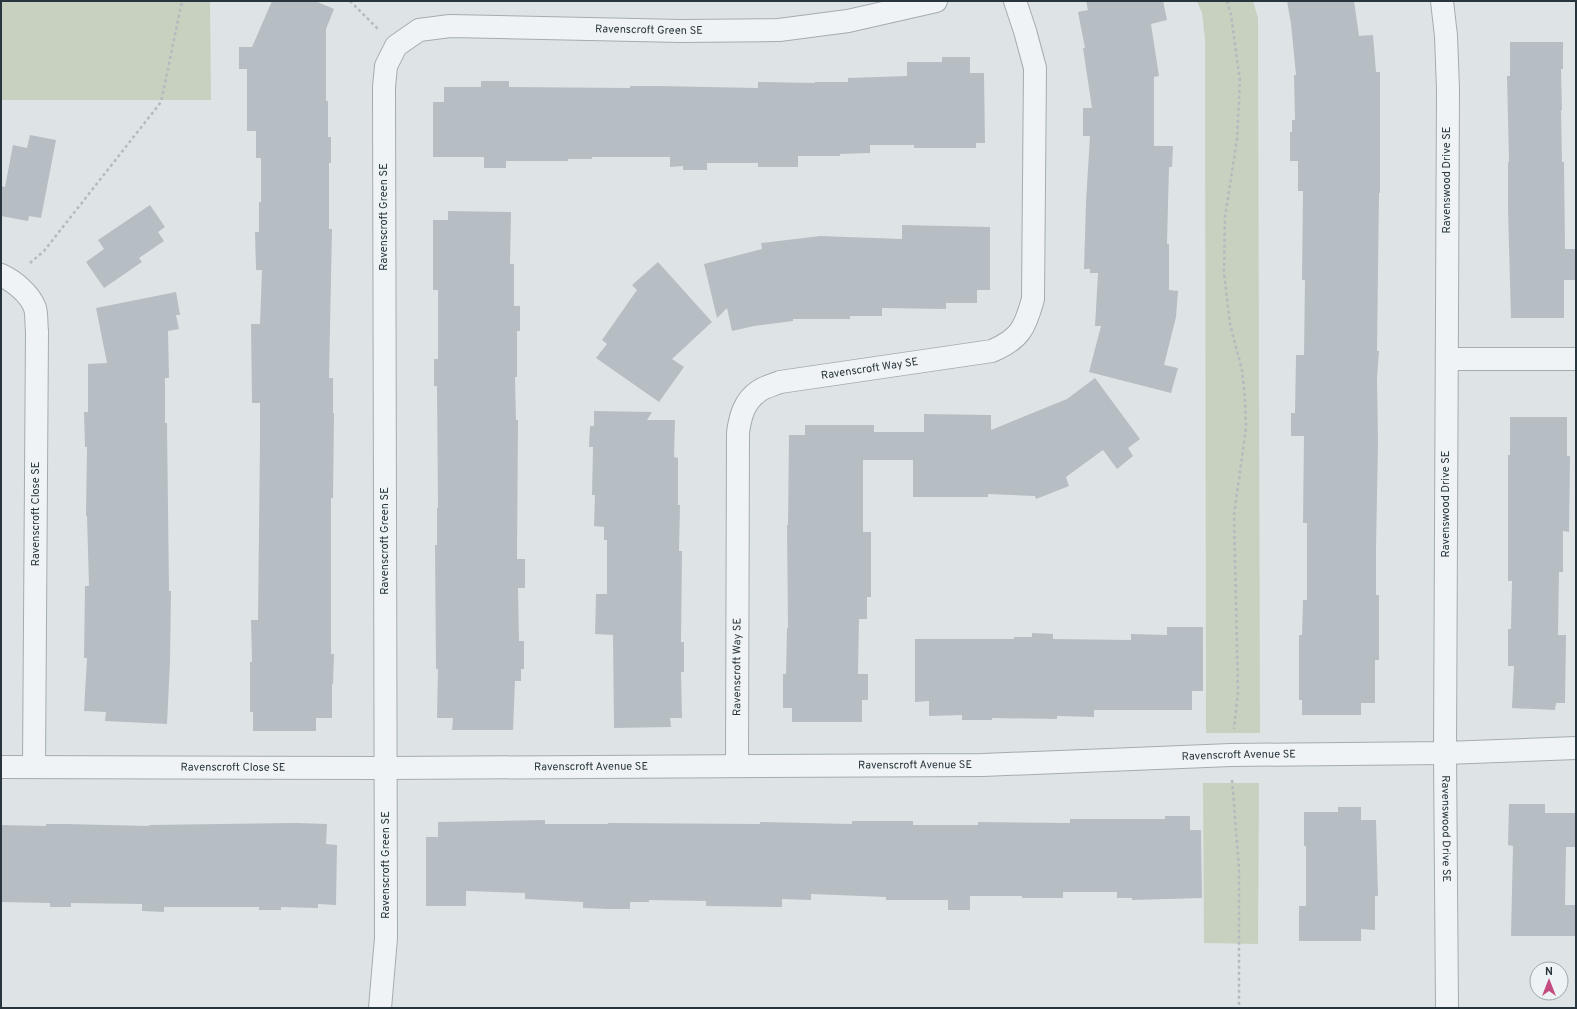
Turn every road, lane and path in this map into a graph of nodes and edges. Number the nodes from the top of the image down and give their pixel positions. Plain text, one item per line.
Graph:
1 (182, 1) edge
2 (350, 1) edge
3 (936, 1) edge
4 (1014, 1) edge
5 (1227, 1) edge
6 (1442, 1) edge
7 (396, 46) junction
8 (6, 278) edge
9 (1447, 359) junction
10 (1576, 359) edge
11 (1576, 748) edge
12 (1445, 753) junction
13 (1231, 755) junction
14 (737, 766) junction
15 (1, 767) edge
16 (34, 767) junction
17 (385, 768) junction
18 (380, 1008) edge
19 (1239, 1008) edge
20 (1447, 1008) edge

1 - 8 path
2 - 7 path
3 - 7 street, Ravenscroft Green SE
4 - 14 street, Ravenscroft Way SE
5 - 13 path
6 - 9 street, Ravenswood Drive SE
7 - 17 street, Ravenscroft Green SE
8 - 16 street, Ravenscroft Close SE
9 - 10 street
9 - 12 street, Ravenswood Drive SE
11 - 12 street, Ravenscroft Avenue SE
12 - 13 street, Ravenscroft Avenue SE
12 - 20 street, Ravenswood Drive SE
13 - 14 street, Ravenscroft Avenue SE
13 - 19 path
14 - 17 street, Ravenscroft Avenue SE
15 - 16 street, Ravenscroft Close SE
16 - 17 street, Ravenscroft Close SE
17 - 18 street, Ravenscroft Green SE

